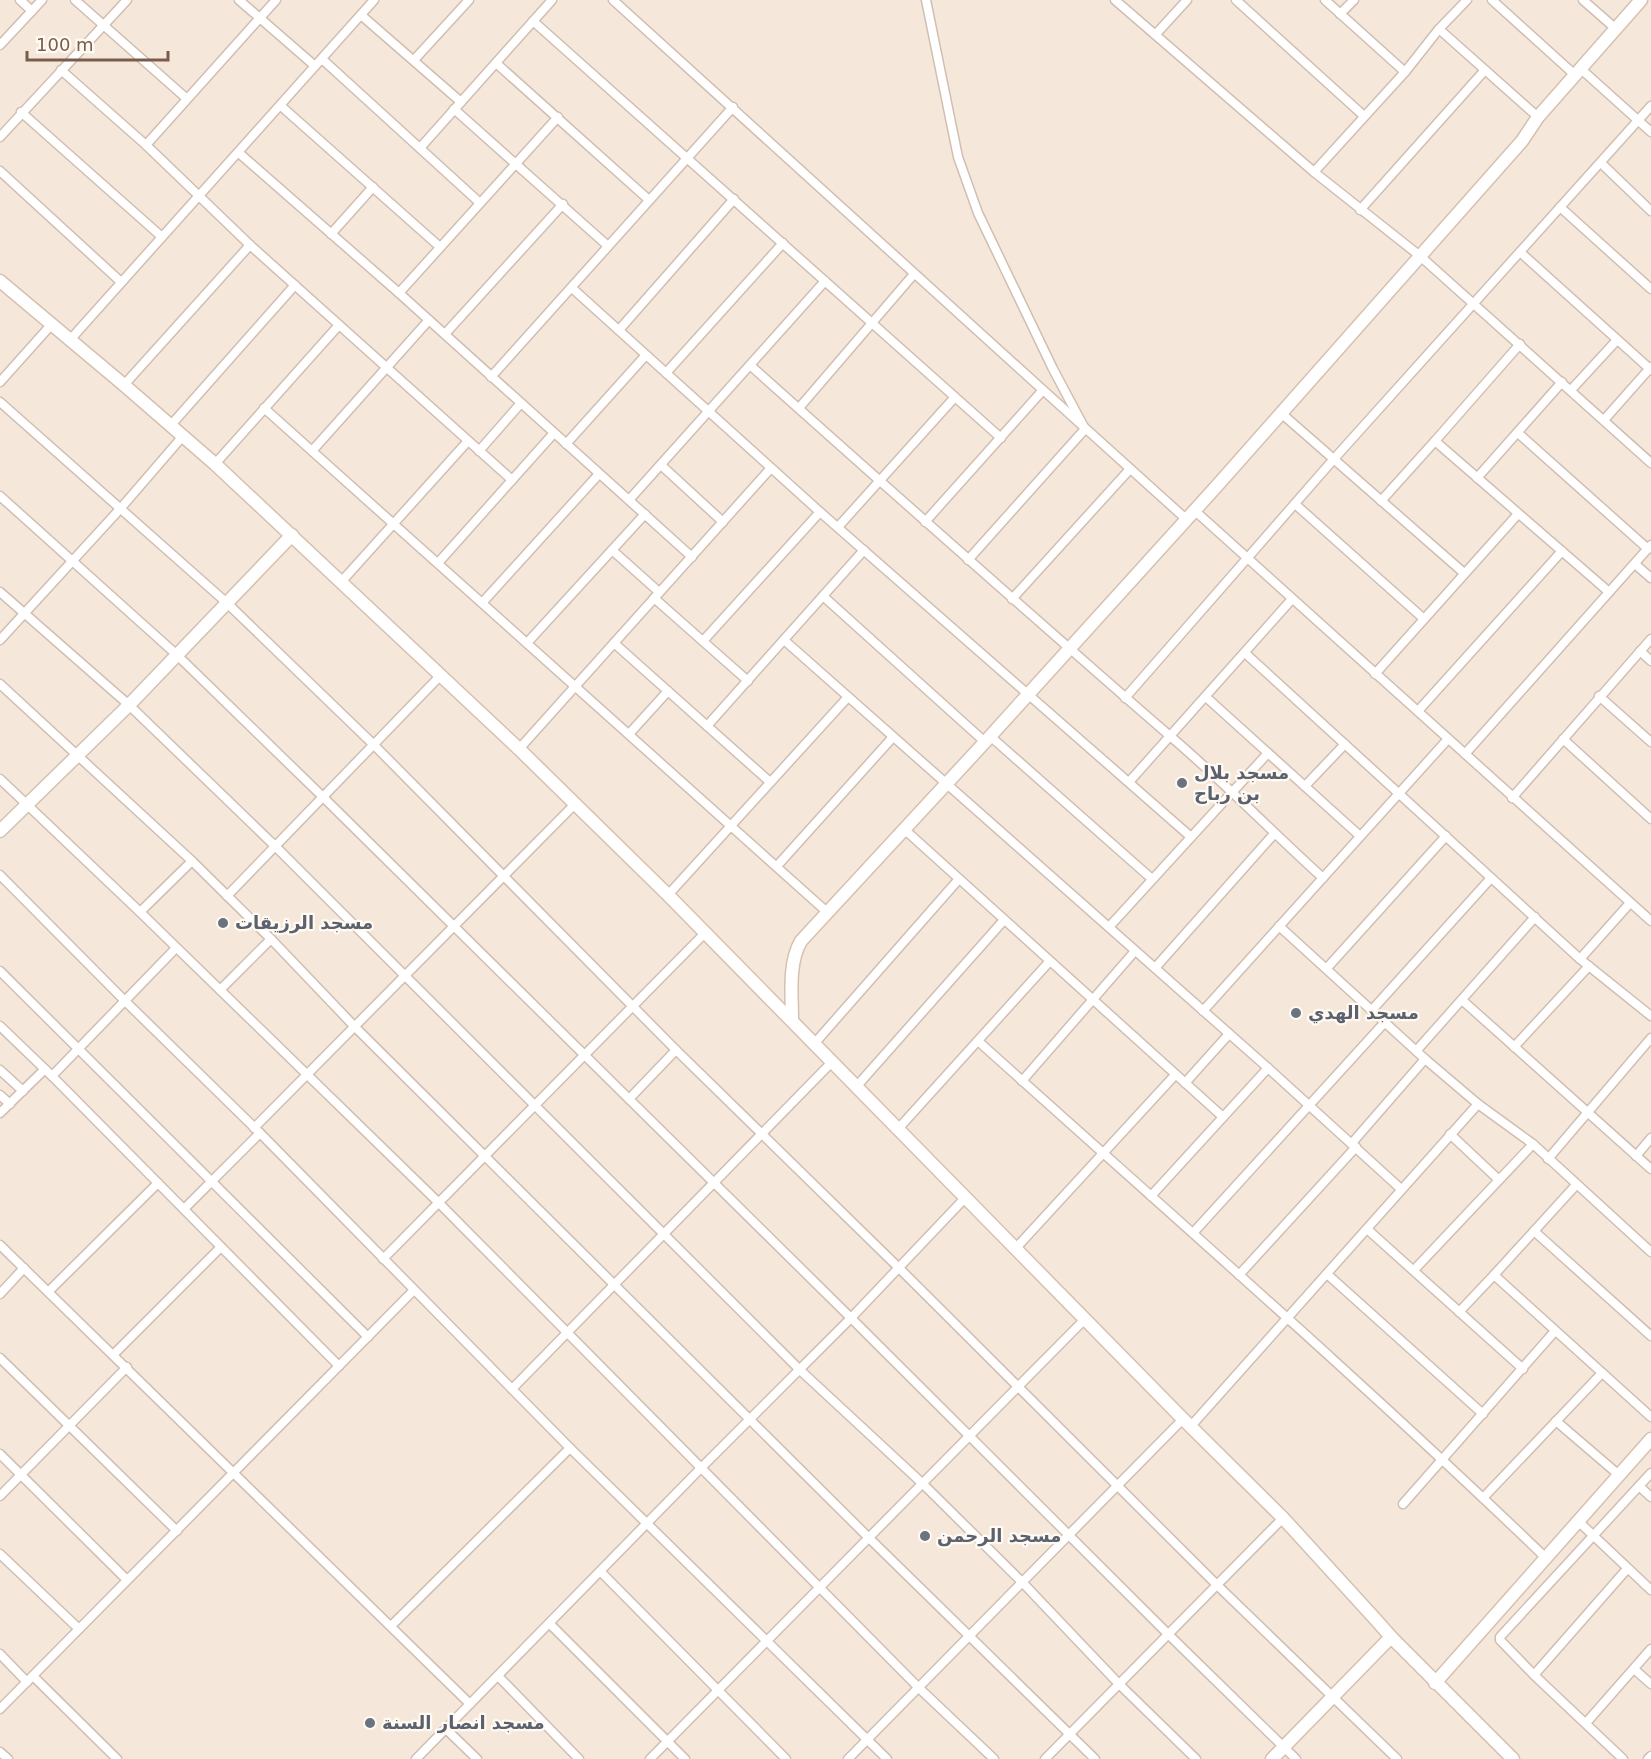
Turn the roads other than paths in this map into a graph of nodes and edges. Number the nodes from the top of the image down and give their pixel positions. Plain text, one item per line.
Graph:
1 (20, 0) edge
2 (42, 0) edge
3 (75, 0) edge
4 (127, 0) edge
5 (239, 0) edge
6 (276, 0) edge
7 (374, 0) edge
8 (469, 0) edge
9 (552, 0) edge
10 (614, 0) edge
11 (926, 0) edge
12 (1115, 0) edge
13 (1187, 0) edge
14 (1236, 0) edge
15 (1325, 0) edge
16 (1354, 0) edge
17 (1467, 0) edge
18 (1492, 0) edge
19 (1583, 0) edge
20 (1641, 0) edge
21 (32, 11) junction
22 (1340, 14) junction
23 (361, 15) junction
24 (260, 18) junction
25 (533, 21) junction
26 (104, 25) junction
27 (1439, 29) junction
28 (1616, 29) junction
29 (1156, 34) junction
30 (0, 45) edge
31 (322, 58) junction
32 (414, 60) junction
33 (496, 63) junction
34 (315, 66) junction
35 (61, 70) junction
36 (1485, 70) junction
37 (1405, 72) junction
38 (1578, 72) junction
39 (186, 98) junction
40 (461, 102) junction
41 (281, 106) junction
42 (1651, 106) edge
43 (733, 107) junction
44 (454, 110) junction
45 (21, 112) junction
46 (1364, 116) junction
47 (558, 117) junction
48 (1538, 117) junction
49 (1639, 120) junction
50 (1651, 132) edge
51 (0, 137) edge
52 (146, 145) junction
53 (420, 148) junction
54 (239, 153) junction
55 (687, 157) junction
56 (517, 163) junction
57 (1601, 163) junction
58 (0, 171) edge
59 (1314, 172) junction
60 (373, 187) junction
61 (200, 196) junction
62 (734, 199) junction
63 (649, 200) junction
64 (480, 203) junction
65 (562, 204) junction
66 (1560, 207) junction
67 (1360, 210) junction
68 (1651, 211) edge
69 (331, 234) junction
70 (162, 237) junction
71 (783, 243) junction
72 (250, 245) junction
73 (608, 246) junction
74 (440, 247) junction
75 (1520, 252) junction
76 (1420, 256) junction
77 (914, 274) junction
78 (0, 281) edge
79 (122, 282) junction
80 (825, 282) junction
81 (295, 285) junction
82 (572, 288) junction
83 (1651, 289) edge
84 (399, 293) junction
85 (1473, 303) junction
86 (429, 320) junction
87 (872, 323) junction
88 (51, 325) junction
89 (339, 325) junction
90 (619, 330) junction
91 (445, 334) junction
92 (69, 340) junction
93 (1617, 340) junction
94 (1520, 344) junction
95 (646, 355) junction
96 (751, 366) junction
97 (387, 367) junction
98 (1651, 369) edge
99 (666, 373) junction
100 (491, 376) junction
101 (0, 382) edge
102 (1562, 382) junction
103 (124, 385) junction
104 (1043, 390) junction
105 (1571, 390) junction
106 (955, 397) junction
107 (0, 402) edge
108 (521, 403) junction
109 (264, 408) junction
110 (799, 408) junction
111 (709, 413) junction
112 (1281, 413) junction
113 (1604, 420) junction
114 (171, 425) junction
115 (1085, 429) junction
116 (554, 433) junction
117 (1518, 433) junction
118 (183, 436) junction
119 (1001, 438) junction
120 (468, 441) junction
121 (1435, 441) junction
122 (566, 444) junction
123 (312, 451) junction
124 (479, 451) junction
125 (1334, 460) junction
126 (1651, 463) edge
127 (215, 464) junction
128 (661, 465) junction
129 (771, 468) junction
130 (1130, 469) junction
131 (599, 474) junction
132 (1477, 478) junction
133 (512, 480) junction
134 (879, 480) junction
135 (0, 496) edge
136 (629, 500) junction
137 (1381, 501) junction
138 (1295, 504) junction
139 (120, 509) junction
140 (820, 512) junction
141 (645, 514) junction
142 (1518, 514) junction
143 (1190, 515) junction
144 (393, 522) junction
145 (723, 522) junction
146 (925, 522) junction
147 (837, 527) junction
148 (292, 534) junction
149 (1649, 547) edge
150 (612, 550) junction
151 (864, 550) junction
152 (1562, 551) junction
153 (692, 557) junction
154 (1247, 558) junction
155 (969, 560) junction
156 (73, 561) junction
157 (438, 563) junction
158 (1635, 564) junction
159 (1464, 573) junction
160 (1651, 578) edge
161 (342, 581) junction
162 (0, 591) edge
163 (1609, 592) junction
164 (657, 595) junction
165 (823, 596) junction
166 (1012, 599) junction
167 (1292, 599) junction
168 (227, 603) junction
169 (482, 603) junction
170 (25, 613) junction
171 (1424, 619) junction
172 (1651, 639) edge
173 (0, 640) edge
174 (784, 640) junction
175 (703, 641) junction
176 (527, 643) junction
177 (614, 643) junction
178 (1070, 647) junction
179 (1640, 651) junction
180 (1245, 653) junction
181 (177, 655) junction
182 (1651, 661) edge
183 (1376, 674) junction
184 (441, 675) junction
185 (748, 681) junction
186 (0, 684) edge
187 (575, 686) junction
188 (668, 691) junction
189 (1028, 693) junction
190 (1599, 696) junction
191 (848, 697) junction
192 (1206, 697) junction
193 (1125, 698) junction
194 (129, 705) junction
195 (1418, 711) junction
196 (707, 726) junction
197 (629, 734) junction
198 (1170, 736) junction
199 (893, 737) junction
200 (988, 739) junction
201 (1448, 739) junction
202 (1563, 739) junction
203 (1651, 742) edge
204 (1345, 744) junction
205 (374, 745) junction
206 (519, 749) junction
207 (1268, 753) junction
208 (1465, 754) junction
209 (79, 755) junction
210 (0, 779) edge
211 (770, 782) junction
212 (1129, 782) junction
213 (946, 784) junction
214 (1305, 786) junction
215 (1233, 792) junction
216 (1399, 793) junction
217 (323, 797) junction
218 (1512, 798) junction
219 (28, 804) junction
220 (574, 804) junction
221 (1651, 819) edge
222 (731, 826) junction
223 (904, 829) junction
224 (0, 831) edge
225 (1274, 834) junction
226 (1360, 836) junction
227 (1446, 836) junction
228 (1191, 837) junction
229 (276, 847) junction
230 (192, 861) junction
231 (777, 866) junction
232 (0, 875) edge
233 (504, 876) junction
234 (1323, 878) junction
235 (1491, 878) junction
236 (959, 879) junction
237 (1152, 879) junction
238 (668, 895) junction
239 (227, 896) junction
240 (1630, 903) junction
241 (140, 912) junction
242 (827, 912) junction
243 (1535, 917) junction
244 (1004, 920) junction
245 (1651, 921) edge
246 (455, 926) junction
247 (1279, 926) junction
248 (1109, 927) junction
249 (705, 933) junction
250 (272, 939) junction
251 (176, 948) junction
252 (1135, 951) junction
253 (1580, 958) junction
254 (1049, 962) junction
255 (1589, 966) junction
256 (1155, 968) junction
257 (1327, 968) junction
258 (0, 971) edge
259 (404, 976) junction
260 (220, 990) junction
261 (124, 1000) junction
262 (1092, 1000) junction
263 (1462, 1000) junction
264 (633, 1006) junction
265 (1372, 1010) junction
266 (1203, 1011) junction
267 (1651, 1016) edge
268 (792, 1020) junction
269 (1385, 1022) junction
270 (0, 1026) edge
271 (355, 1027) junction
272 (1229, 1034) junction
273 (1651, 1038) edge
274 (978, 1041) junction
275 (814, 1044) junction
276 (1514, 1047) junction
277 (78, 1048) junction
278 (676, 1050) junction
279 (1417, 1050) junction
280 (585, 1056) junction
281 (1425, 1059) junction
282 (832, 1062) junction
283 (1268, 1068) junction
284 (45, 1069) junction
285 (0, 1070) edge
286 (306, 1075) junction
287 (1175, 1075) junction
288 (52, 1076) junction
289 (1022, 1081) junction
290 (1185, 1083) junction
291 (856, 1087) junction
292 (23, 1091) junction
293 (0, 1095) edge
294 (629, 1099) junction
295 (10, 1104) junction
296 (1478, 1104) junction
297 (536, 1105) junction
298 (1310, 1106) junction
299 (0, 1113) edge
300 (1588, 1113) junction
301 (1223, 1117) junction
302 (898, 1129) junction
303 (257, 1130) junction
304 (762, 1134) junction
305 (1450, 1134) junction
306 (1651, 1138) edge
307 (1533, 1144) junction
308 (1354, 1145) junction
309 (1103, 1153) junction
310 (485, 1156) junction
311 (1636, 1156) junction
312 (1548, 1159) junction
313 (1651, 1169) edge
314 (211, 1180) junction
315 (1499, 1180) junction
316 (158, 1183) junction
317 (714, 1184) junction
318 (1576, 1185) junction
319 (1401, 1189) junction
320 (1151, 1196) junction
321 (965, 1198) junction
322 (439, 1203) junction
323 (184, 1209) junction
324 (1367, 1229) junction
325 (1534, 1231) junction
326 (1193, 1233) junction
327 (664, 1235) junction
328 (0, 1245) edge
329 (221, 1247) junction
330 (1016, 1248) junction
331 (1651, 1252) edge
332 (383, 1259) junction
333 (24, 1268) junction
334 (899, 1268) junction
335 (1414, 1270) junction
336 (1328, 1274) junction
337 (1239, 1275) junction
338 (1494, 1275) junction
339 (615, 1284) junction
340 (414, 1290) junction
341 (49, 1291) junction
342 (0, 1294) edge
343 (1459, 1312) junction
344 (852, 1318) junction
345 (1084, 1319) junction
346 (1287, 1319) junction
347 (1555, 1331) junction
348 (567, 1332) junction
349 (1651, 1336) edge
350 (368, 1337) junction
351 (114, 1355) junction
352 (0, 1358) edge
353 (339, 1366) junction
354 (127, 1367) junction
355 (1523, 1369) junction
356 (800, 1370) junction
357 (1602, 1373) junction
358 (1017, 1386) junction
359 (512, 1389) junction
360 (1483, 1414) junction
361 (1651, 1418) edge
362 (751, 1419) junction
363 (1556, 1421) junction
364 (1187, 1423) junction
365 (70, 1425) junction
366 (969, 1435) junction
367 (1651, 1439) edge
368 (570, 1448) junction
369 (0, 1454) edge
370 (1441, 1460) junction
371 (701, 1468) junction
372 (235, 1472) junction
373 (1651, 1473) edge
374 (21, 1475) junction
375 (1618, 1475) junction
376 (923, 1484) junction
377 (1117, 1485) junction
378 (1639, 1486) junction
379 (0, 1496) edge
380 (1651, 1497) edge
381 (1484, 1498) junction
382 (1403, 1504) dead end
383 (1284, 1518) junction
384 (1578, 1521) junction
385 (648, 1523) junction
386 (177, 1531) junction
387 (1069, 1534) junction
388 (1593, 1536) junction
389 (868, 1537) junction
390 (0, 1554) edge
391 (1546, 1558) junction
392 (1628, 1569) junction
393 (601, 1572) junction
394 (127, 1581) junction
395 (1022, 1582) junction
396 (1217, 1585) junction
397 (819, 1587) junction
398 (1651, 1590) edge
399 (550, 1624) junction
400 (391, 1626) junction
401 (79, 1629) junction
402 (1168, 1634) junction
403 (970, 1636) junction
404 (1391, 1637) junction
405 (766, 1640) junction
406 (1651, 1649) edge
407 (0, 1654) edge
408 (1634, 1669) junction
409 (498, 1676) junction
410 (1534, 1676) junction
411 (30, 1679) junction
412 (1435, 1683) junction
413 (1119, 1684) junction
414 (1651, 1684) edge
415 (919, 1688) junction
416 (717, 1691) junction
417 (1332, 1697) junction
418 (470, 1704) junction
419 (0, 1709) edge
420 (1586, 1723) junction
421 (446, 1729) junction
422 (1070, 1734) junction
423 (867, 1740) junction
424 (667, 1741) junction
425 (1284, 1747) junction
426 (0, 1752) edge
427 (1507, 1757) edge
428 (8, 1759) edge
429 (117, 1759) edge
430 (416, 1759) edge
431 (477, 1759) edge
432 (579, 1759) edge
433 (650, 1759) edge
434 (685, 1759) edge
435 (786, 1759) edge
436 (848, 1759) edge
437 (887, 1759) edge
438 (994, 1759) edge
439 (1045, 1759) edge
440 (1095, 1759) edge
441 (1196, 1759) edge
442 (1272, 1759) edge
443 (1296, 1759) edge
444 (1397, 1759) edge
445 (1623, 1759) edge

1 - 21 street
2 - 21 street
3 - 26 street
4 - 26 street
5 - 24 street
6 - 24 street
7 - 23 street
8 - 32 street
9 - 25 street
10 - 43 street
11 - 115 street
12 - 29 street
13 - 29 street
14 - 46 street
15 - 22 street
16 - 22 street
17 - 27 street
18 - 38 street
19 - 28 street
20 - 28 street
21 - 30 street
22 - 37 street
23 - 31 street
23 - 32 street
24 - 34 street
24 - 39 street
25 - 33 street
25 - 55 street
26 - 35 street
26 - 39 street
27 - 36 street
27 - 37 street
28 - 38 street
29 - 59 street
31 - 34 street
31 - 53 street
32 - 40 street
33 - 40 street
33 - 47 street
34 - 41 street
35 - 45 street
35 - 52 street
36 - 48 street
36 - 67 street
37 - 46 street
38 - 48 street
38 - 49 street
39 - 52 street
40 - 44 street
41 - 54 street
41 - 60 street
42 - 49 street
43 - 55 street
43 - 77 street
44 - 53 street
44 - 56 street
45 - 51 street
45 - 70 street
46 - 59 street
47 - 56 street
47 - 63 street
48 - 76 street
49 - 50 street
49 - 57 street
52 - 61 street
53 - 64 street
54 - 61 street
54 - 69 street
55 - 62 street
55 - 63 street
56 - 64 street
56 - 65 street
57 - 66 street
57 - 68 street
58 - 79 street
59 - 67 street
60 - 69 street
60 - 74 street
61 - 70 street
61 - 72 street
62 - 71 street
62 - 90 street
63 - 73 street
64 - 74 street
65 - 73 street
65 - 91 street
66 - 75 street
66 - 83 street
67 - 76 street
69 - 84 street
70 - 79 street
71 - 80 street
71 - 99 street
72 - 81 street
72 - 103 street
73 - 82 street
74 - 84 street
75 - 85 street
75 - 93 street
76 - 85 street
76 - 112 street
77 - 87 street
77 - 104 street
78 - 88 street
79 - 92 street
80 - 87 street
80 - 96 street
81 - 89 street
81 - 114 street
82 - 90 street
82 - 100 street
84 - 86 street
85 - 94 street
85 - 125 street
86 - 91 street
86 - 97 street
87 - 106 street
87 - 110 street
88 - 92 street
88 - 101 street
89 - 97 street
89 - 109 street
90 - 95 street
91 - 100 street
92 - 103 street
93 - 98 street
93 - 105 street
94 - 102 street
94 - 121 street
95 - 99 street
95 - 122 street
96 - 110 street
96 - 111 street
97 - 120 street
97 - 123 street
98 - 113 street
99 - 111 street
100 - 108 street
102 - 105 street
102 - 117 street
103 - 114 street
104 - 115 street
104 - 119 street
105 - 113 street
106 - 119 street
106 - 134 street
107 - 139 street
108 - 116 street
108 - 124 street
109 - 123 street
109 - 127 street
110 - 134 street
111 - 128 street
111 - 129 street
112 - 125 street
112 - 143 street
113 - 126 street
114 - 118 street
115 - 130 street
115 - 155 street
116 - 122 street
116 - 133 street
117 - 132 street
117 - 149 street
118 - 127 street
118 - 139 street
119 - 146 street
120 - 124 street
120 - 144 street
121 - 132 street
121 - 137 street
122 - 131 street
123 - 144 street
124 - 133 street
125 - 137 street
125 - 138 street
127 - 148 street
128 - 136 street
128 - 145 street
129 - 140 street
129 - 145 street
130 - 143 street
130 - 166 street
131 - 136 street
131 - 169 street
132 - 142 street
133 - 157 street
134 - 146 street
134 - 147 street
135 - 156 street
136 - 141 street
137 - 159 street
138 - 154 street
138 - 171 street
139 - 156 street
139 - 168 street
140 - 147 street
140 - 175 street
141 - 150 street
141 - 153 street
142 - 152 street
142 - 159 street
143 - 154 street
143 - 178 street
144 - 157 street
144 - 161 street
145 - 153 street
146 - 155 street
147 - 151 street
148 - 161 street
148 - 168 street
149 - 158 street
150 - 164 street
150 - 176 street
151 - 165 street
151 - 189 street
152 - 163 street
152 - 195 street
153 - 164 street
154 - 167 street
154 - 193 street
155 - 166 street
156 - 170 street
156 - 181 street
157 - 169 street
158 - 160 street
158 - 163 street
159 - 171 street
161 - 184 street
162 - 170 street
163 - 208 street
164 - 175 street
164 - 177 street
165 - 174 street
165 - 200 street
166 - 178 street
167 - 180 street
167 - 183 street
168 - 181 street
168 - 205 street
169 - 176 street
170 - 173 street
170 - 194 street
171 - 183 street
172 - 179 street
174 - 185 street
174 - 191 street
175 - 185 street
176 - 187 street
177 - 187 street
177 - 188 street
178 - 189 street
178 - 193 street
179 - 182 street
179 - 190 street
180 - 192 street
180 - 204 street
181 - 194 street
181 - 217 street
183 - 195 street
184 - 205 street
184 - 206 street
185 - 196 street
186 - 209 street
187 - 197 street
187 - 206 street
188 - 196 street
188 - 197 street
189 - 200 street
189 - 212 street
190 - 202 street
190 - 203 street
191 - 199 street
191 - 211 street
192 - 198 street
192 - 207 street
193 - 198 street
194 - 209 street
194 - 229 street
195 - 201 street
196 - 211 street
197 - 222 street
198 - 212 street
198 - 215 street
199 - 213 street
199 - 231 street
200 - 213 street
200 - 237 street
201 - 208 street
201 - 216 street
202 - 218 street
202 - 221 street
204 - 214 street
204 - 216 street
205 - 217 street
205 - 233 street
206 - 220 street
207 - 214 street
207 - 215 street
208 - 218 street
209 - 219 street
209 - 230 street
210 - 219 street
211 - 222 street
212 - 228 street
213 - 223 street
213 - 248 street
214 - 226 street
215 - 225 street
215 - 228 street
216 - 226 street
216 - 227 street
217 - 229 street
217 - 246 street
218 - 240 street
219 - 224 street
219 - 241 street
220 - 233 street
220 - 238 street
222 - 231 street
222 - 238 street
223 - 236 street
223 - 242 street
225 - 234 street
225 - 256 street
226 - 234 street
227 - 235 street
227 - 257 street
228 - 237 street
229 - 239 street
229 - 259 street
230 - 239 street
230 - 241 street
231 - 242 street
232 - 261 street
233 - 246 street
233 - 264 street
234 - 247 street
235 - 243 street
235 - 265 street
236 - 244 street
236 - 275 street
237 - 248 street
238 - 249 street
239 - 250 street
240 - 245 street
240 - 253 street
241 - 251 street
242 - 268 street
243 - 253 street
243 - 263 street
244 - 254 street
244 - 291 street
246 - 259 street
246 - 280 street
247 - 257 street
247 - 266 street
248 - 252 street
249 - 264 street
249 - 268 street
250 - 260 street
250 - 271 street
251 - 260 street
251 - 261 street
252 - 256 street
252 - 262 street
253 - 255 street
254 - 262 street
254 - 274 street
255 - 267 street
255 - 276 street
256 - 266 street
257 - 265 street
258 - 277 street
259 - 271 street
259 - 297 street
260 - 286 street
261 - 277 street
261 - 303 street
262 - 287 street
262 - 289 street
263 - 276 street
263 - 279 street
264 - 278 street
264 - 280 street
265 - 269 street
266 - 272 street
268 - 275 street
269 - 279 street
269 - 298 street
270 - 284 street
271 - 286 street
271 - 310 street
272 - 283 street
272 - 290 street
273 - 300 street
274 - 289 street
274 - 302 street
275 - 282 street
276 - 300 street
277 - 288 street
277 - 314 street
278 - 294 street
278 - 304 street
279 - 281 street
280 - 294 street
280 - 297 street
281 - 296 street
281 - 308 street
282 - 291 street
282 - 304 street
283 - 298 street
283 - 301 street
284 - 288 street
284 - 292 street
285 - 292 street
286 - 303 street
286 - 322 street
287 - 290 street
287 - 309 street
288 - 316 street
289 - 309 street
290 - 301 street
291 - 302 street
292 - 295 street
293 - 295 street
294 - 317 street
295 - 299 street
296 - 305 street
296 - 307 street
297 - 310 street
297 - 327 street
298 - 308 street
298 - 326 street
300 - 311 street
300 - 312 street
301 - 320 street
302 - 321 street
303 - 314 street
303 - 332 street
304 - 317 street
304 - 334 street
305 - 315 street
305 - 319 street
306 - 311 street
307 - 312 street
307 - 315 street
308 - 319 street
308 - 337 street
309 - 320 street
309 - 330 street
310 - 322 street
310 - 339 street
311 - 313 street
312 - 318 street
314 - 323 street
314 - 350 street
315 - 335 street
316 - 323 street
316 - 341 street
317 - 327 street
317 - 344 street
318 - 325 street
318 - 331 street
319 - 324 street
320 - 326 street
321 - 330 street
321 - 334 street
322 - 332 street
322 - 348 street
323 - 329 street
324 - 335 street
324 - 336 street
325 - 338 street
325 - 349 street
326 - 337 street
327 - 339 street
327 - 356 street
328 - 333 street
329 - 351 street
329 - 353 street
330 - 345 street
332 - 340 street
333 - 341 street
333 - 342 street
334 - 344 street
334 - 358 street
335 - 343 street
336 - 346 street
336 - 360 street
337 - 346 street
338 - 343 street
338 - 347 street
339 - 348 street
339 - 362 street
340 - 350 street
340 - 359 street
341 - 351 street
343 - 355 street
344 - 356 street
344 - 366 street
345 - 358 street
345 - 364 street
346 - 364 street
346 - 370 street
347 - 355 street
347 - 357 street
348 - 359 street
348 - 371 street
350 - 353 street
351 - 354 street
352 - 365 street
353 - 372 street
354 - 365 street
354 - 372 street
355 - 360 street
356 - 362 street
356 - 376 street
357 - 361 street
357 - 363 street
358 - 366 street
358 - 377 street
359 - 368 street
360 - 370 street
362 - 371 street
362 - 389 street
363 - 375 street
363 - 381 street
364 - 377 street
364 - 383 street
365 - 374 street
365 - 386 street
366 - 376 street
366 - 387 street
367 - 375 street
368 - 385 street
368 - 400 street
369 - 374 street
370 - 381 street
370 - 382 street
371 - 385 street
371 - 397 street
372 - 386 street
372 - 400 street
373 - 378 street
374 - 379 street
374 - 394 street
375 - 384 street
376 - 389 street
376 - 395 street
377 - 387 street
377 - 396 street
378 - 380 street
378 - 388 street
381 - 391 street
383 - 396 street
383 - 404 street
384 - 388 street
384 - 391 street
385 - 393 street
385 - 405 street
386 - 394 street
387 - 395 street
387 - 402 street
388 - 392 street
388 - 410 street
389 - 397 street
389 - 403 street
390 - 401 street
391 - 412 street
392 - 398 street
392 - 410 street
393 - 399 street
393 - 416 street
394 - 401 street
395 - 403 street
395 - 413 street
396 - 402 street
396 - 417 street
397 - 405 street
397 - 415 street
399 - 409 street
399 - 424 street
400 - 418 street
401 - 411 street
402 - 413 street
402 - 425 street
403 - 415 street
403 - 422 street
404 - 412 street
404 - 417 street
405 - 416 street
405 - 423 street
406 - 408 street
407 - 411 street
408 - 414 street
408 - 420 street
409 - 418 street
409 - 432 street
410 - 420 street
411 - 419 street
411 - 429 street
412 - 427 street
413 - 422 street
413 - 441 street
415 - 423 street
415 - 438 street
416 - 424 street
416 - 435 street
417 - 425 street
417 - 444 street
418 - 421 street
420 - 445 street
421 - 430 street
421 - 431 street
422 - 439 street
422 - 440 street
423 - 436 street
423 - 437 street
424 - 433 street
424 - 434 street
425 - 442 street
425 - 443 street
426 - 428 street

